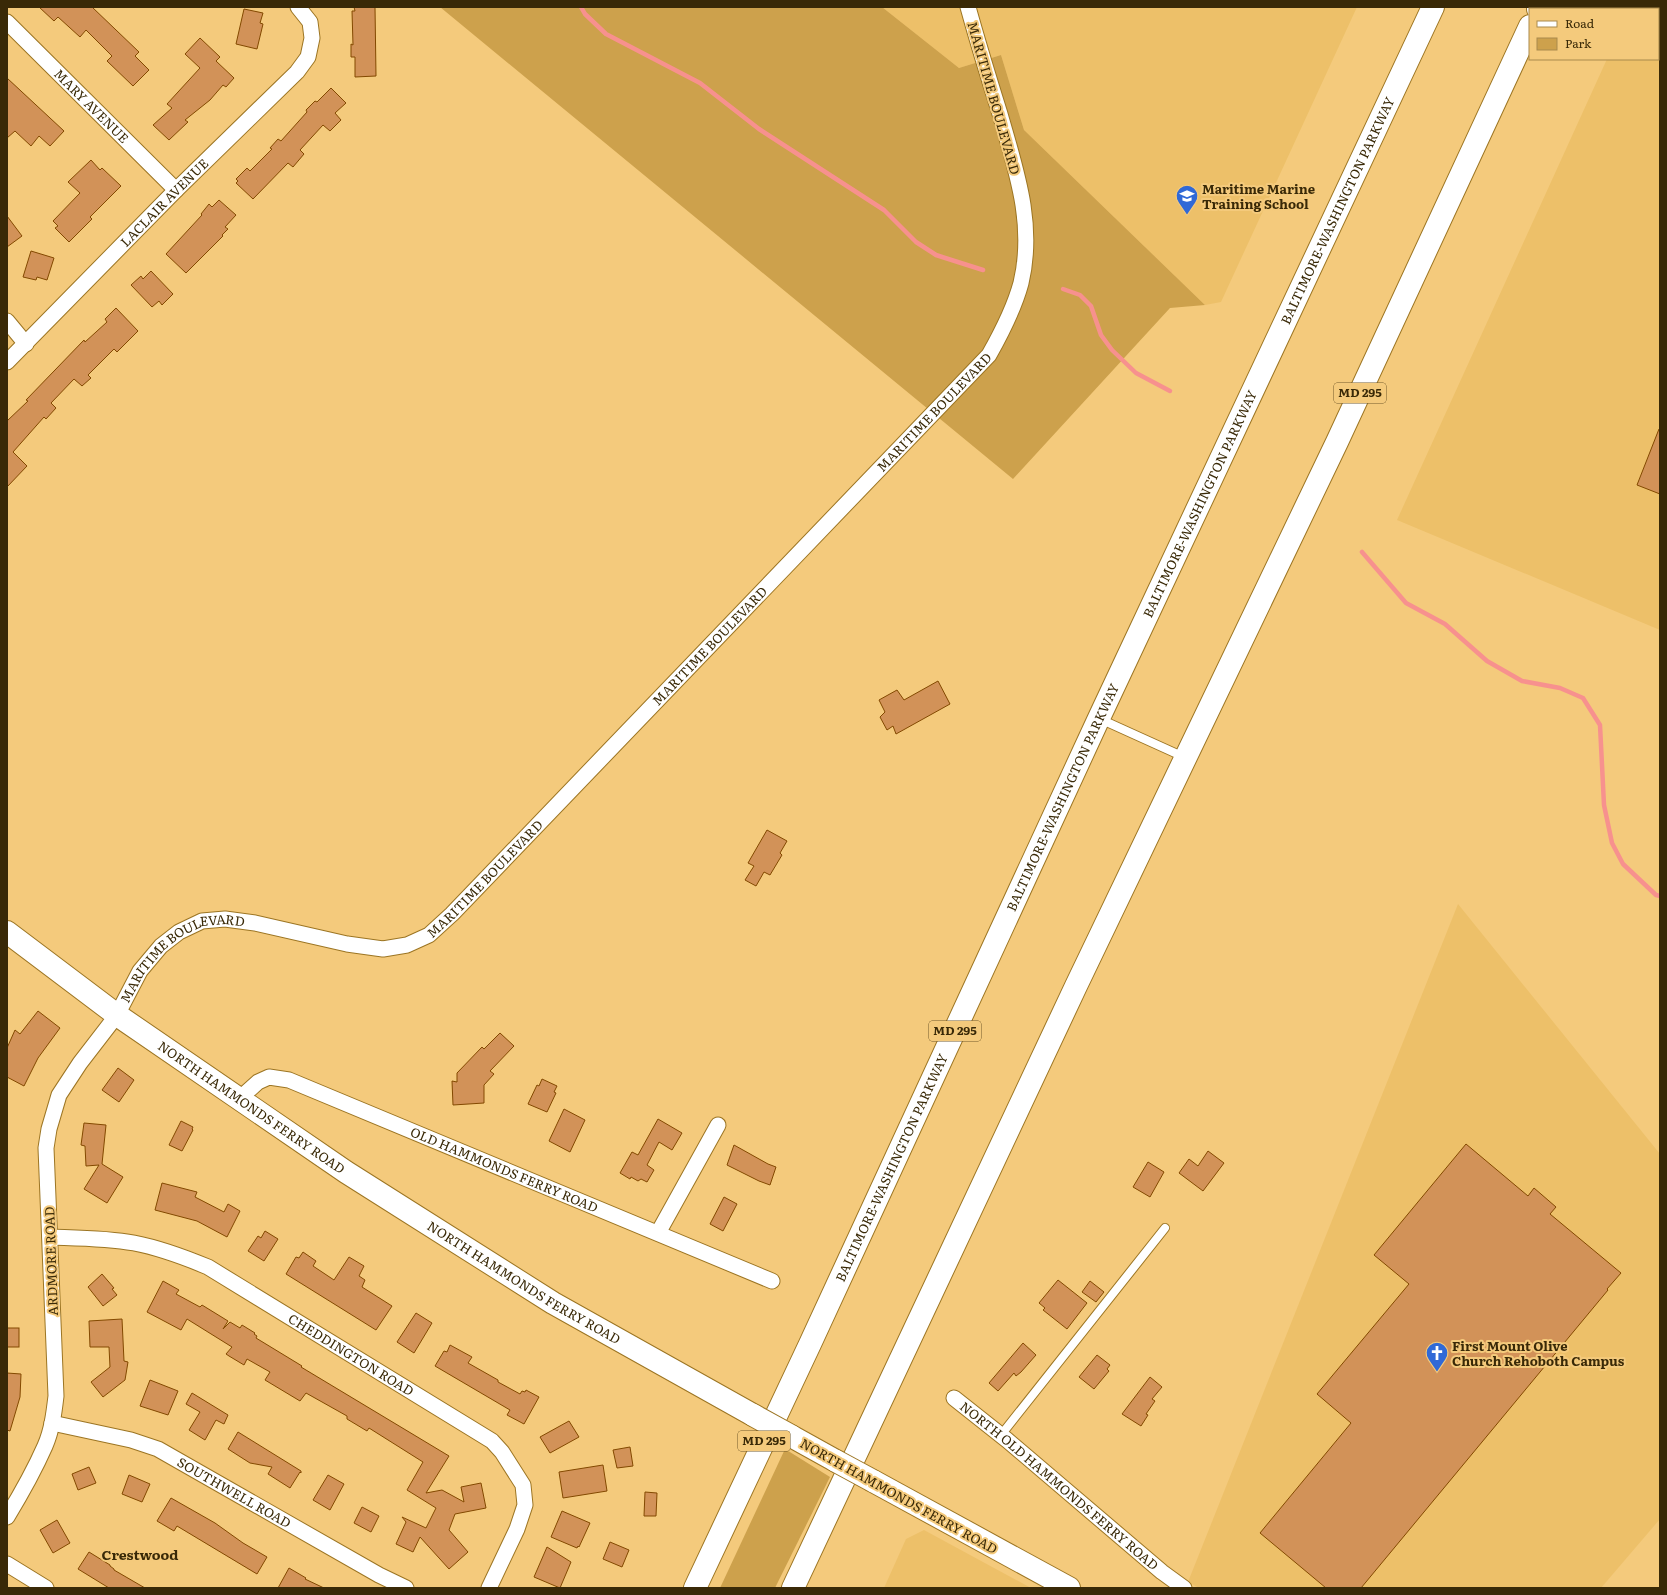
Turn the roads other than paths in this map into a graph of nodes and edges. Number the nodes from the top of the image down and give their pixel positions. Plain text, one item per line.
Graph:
1 (298, 7) edge
2 (968, 7) edge
3 (1433, 7) edge
4 (7, 22) edge
5 (1529, 28) edge
6 (176, 190) junction
7 (7, 321) edge
8 (26, 344) junction
9 (7, 362) edge
10 (1100, 718) junction
11 (1186, 758) junction
12 (7, 932) edge
13 (117, 1015) junction
14 (239, 1099) junction
15 (718, 1125) dead end
16 (1165, 1228) dead end
17 (658, 1233) junction
18 (50, 1237) junction
19 (772, 1281) dead end
20 (954, 1398) dead end
21 (52, 1423) junction
22 (1001, 1435) junction
23 (7, 1517) edge
24 (7, 1564) edge
25 (46, 1588) edge
26 (406, 1588) edge
27 (489, 1588) edge
28 (695, 1588) edge
29 (793, 1588) edge
30 (1069, 1588) edge
31 (1184, 1588) edge

1 - 6 street, LACLAIR AVENUE
2 - 13 street, MARITIME BOULEVARD
3 - 10 main road, BALTIMORE-WASHINGTON PARKWAY / MD 295
4 - 6 street, MARY AVENUE
5 - 11 main road, MD 295
6 - 8 street, LACLAIR AVENUE
7 - 8 street
8 - 9 street, LACLAIR AVENUE
10 - 11 lane
10 - 28 main road, BALTIMORE-WASHINGTON PARKWAY / MD 295
11 - 29 main road, MD 295
12 - 13 main road, NORTH HAMMONDS FERRY ROAD
13 - 14 main road, NORTH HAMMONDS FERRY ROAD
13 - 18 street, ARDMORE ROAD
14 - 17 street, OLD HAMMONDS FERRY ROAD
14 - 30 main road, NORTH HAMMONDS FERRY ROAD, bridge
15 - 17 street
16 - 22 lane
17 - 19 street, OLD HAMMONDS FERRY ROAD
18 - 21 street, ARDMORE ROAD
18 - 27 street, CHEDDINGTON ROAD
20 - 22 street, NORTH OLD HAMMONDS FERRY ROAD
21 - 23 street, ARDMORE ROAD
21 - 26 street, SOUTHWELL ROAD
22 - 31 street, NORTH OLD HAMMONDS FERRY ROAD
24 - 25 street

